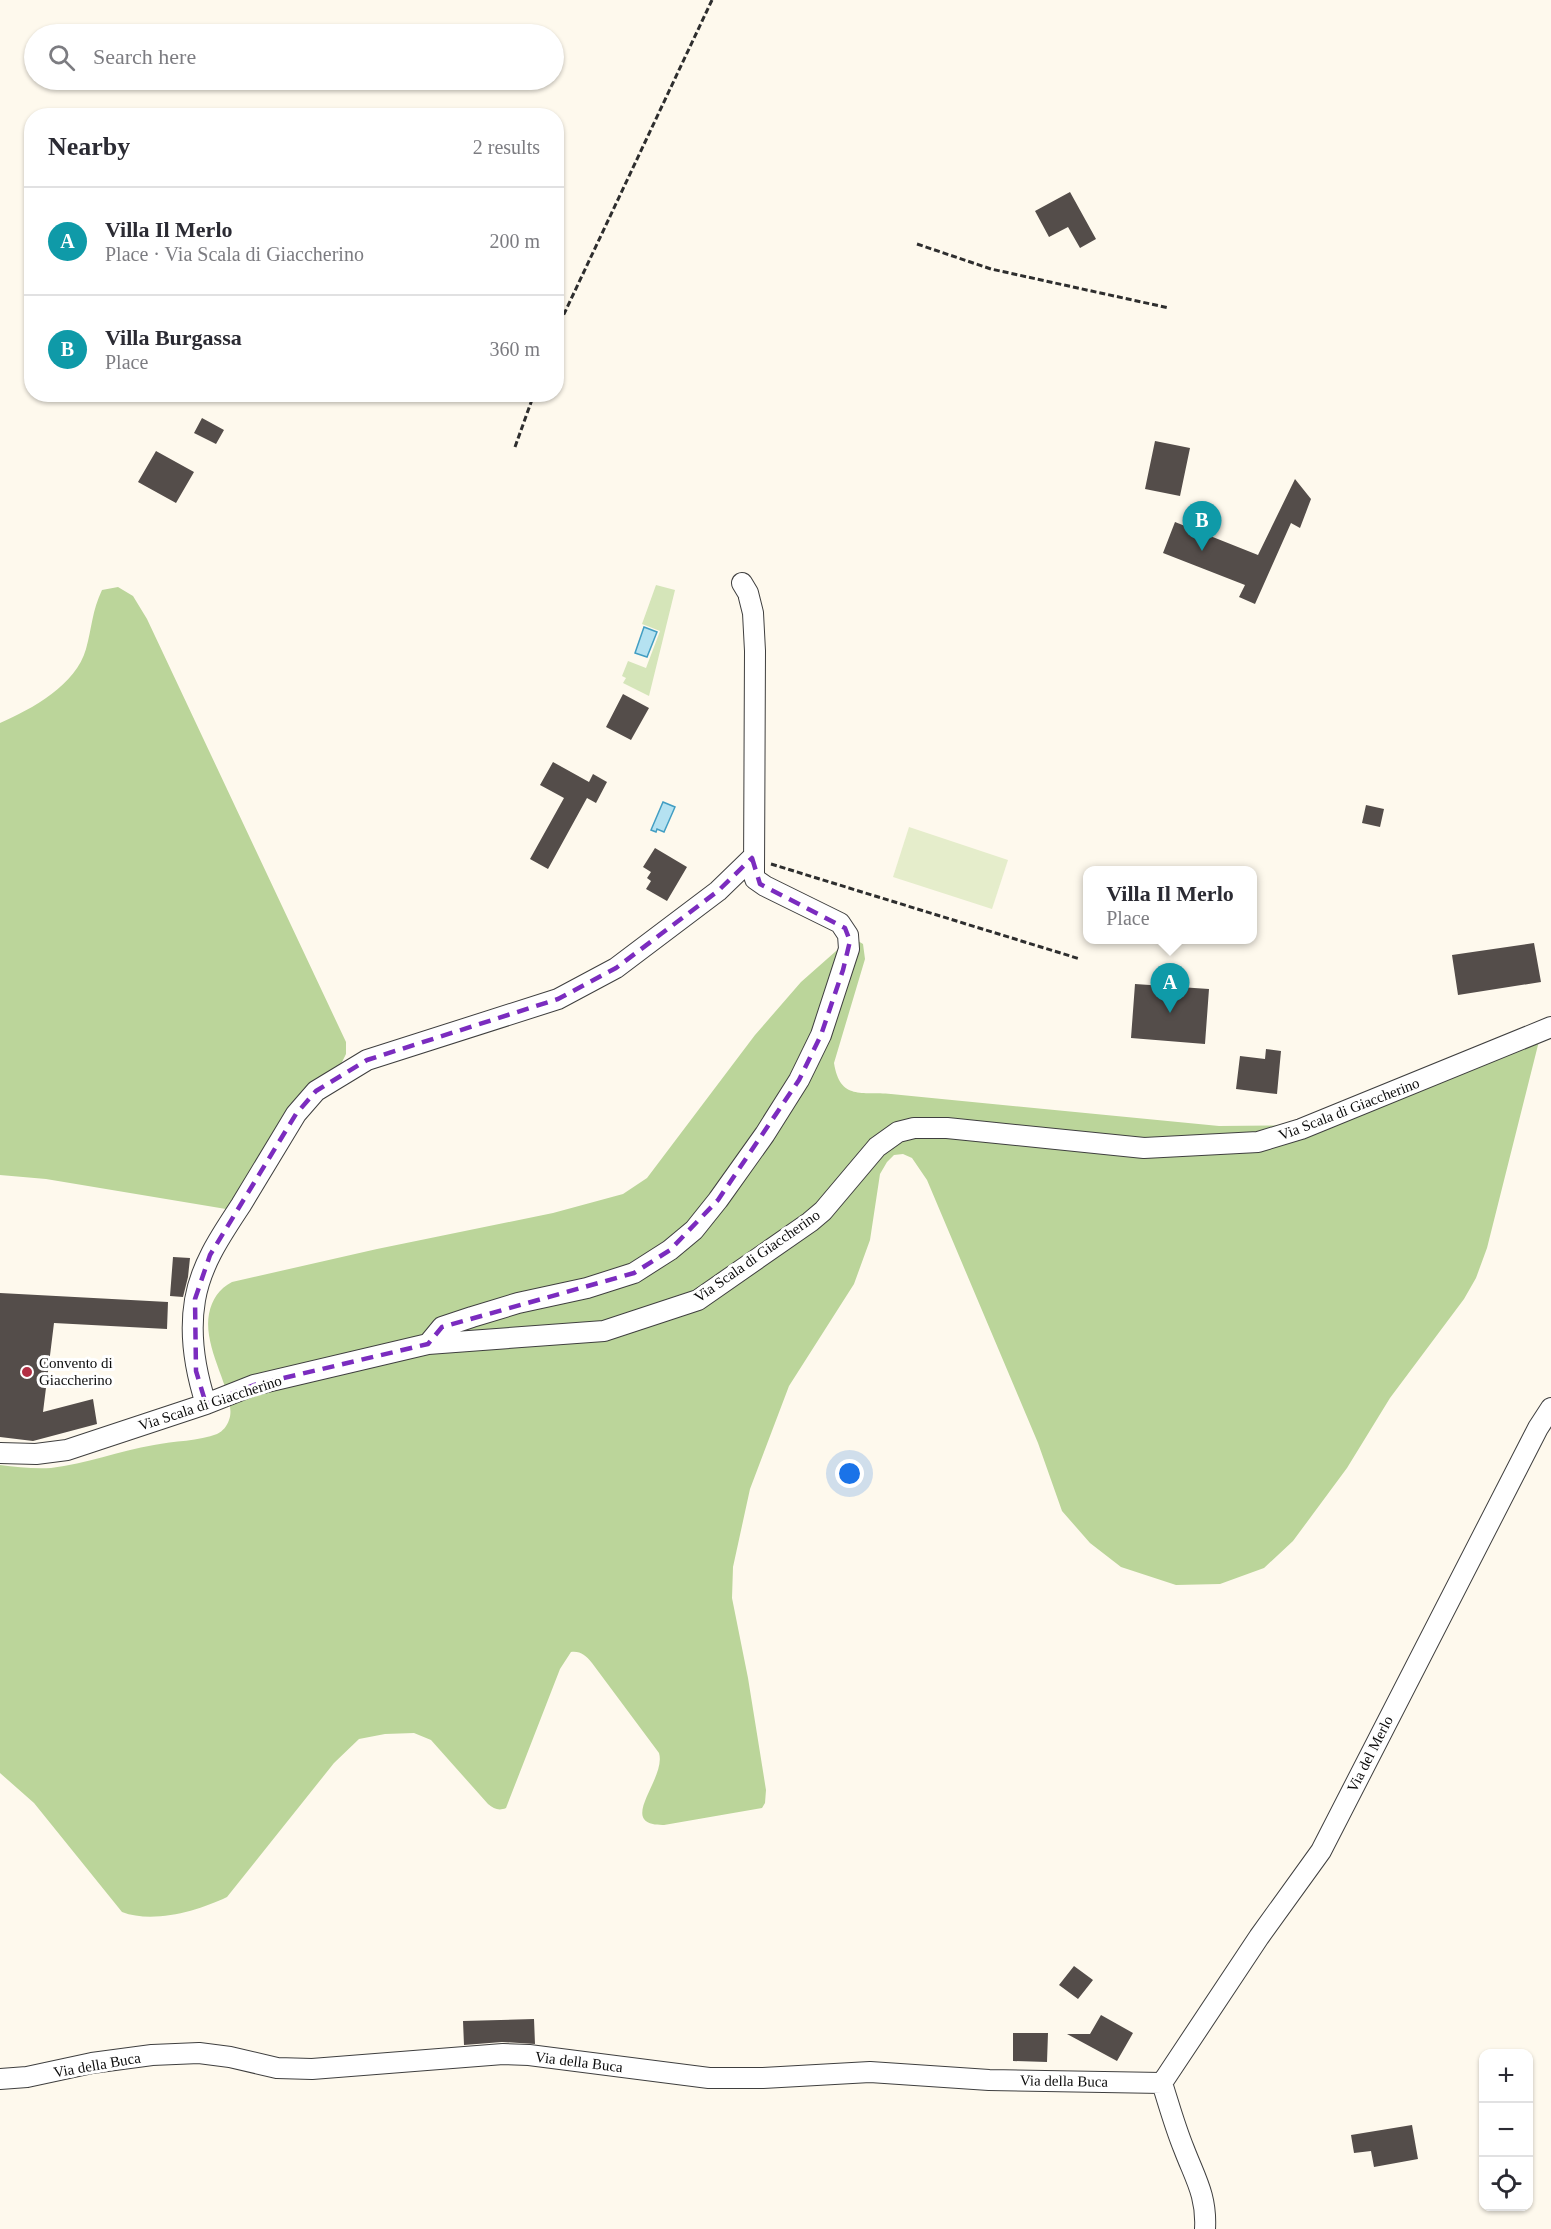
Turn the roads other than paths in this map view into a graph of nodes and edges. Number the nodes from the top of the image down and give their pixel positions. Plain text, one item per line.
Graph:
1 (742, 583) dead end
2 (752, 858) junction
3 (1551, 1027) edge
4 (428, 1344) junction
5 (206, 1404) junction
6 (1551, 1408) edge
7 (0, 1453) edge
8 (0, 2079) edge
9 (1162, 2083) junction
10 (1205, 2229) edge

1 - 2 street
2 - 4 street
2 - 5 street
3 - 4 street, Via Scala di Giaccherino
4 - 5 street, Via Scala di Giaccherino
5 - 7 street, Via Scala di Giaccherino
6 - 9 street, Via del Merlo
8 - 9 street, Via della Buca
9 - 10 street

